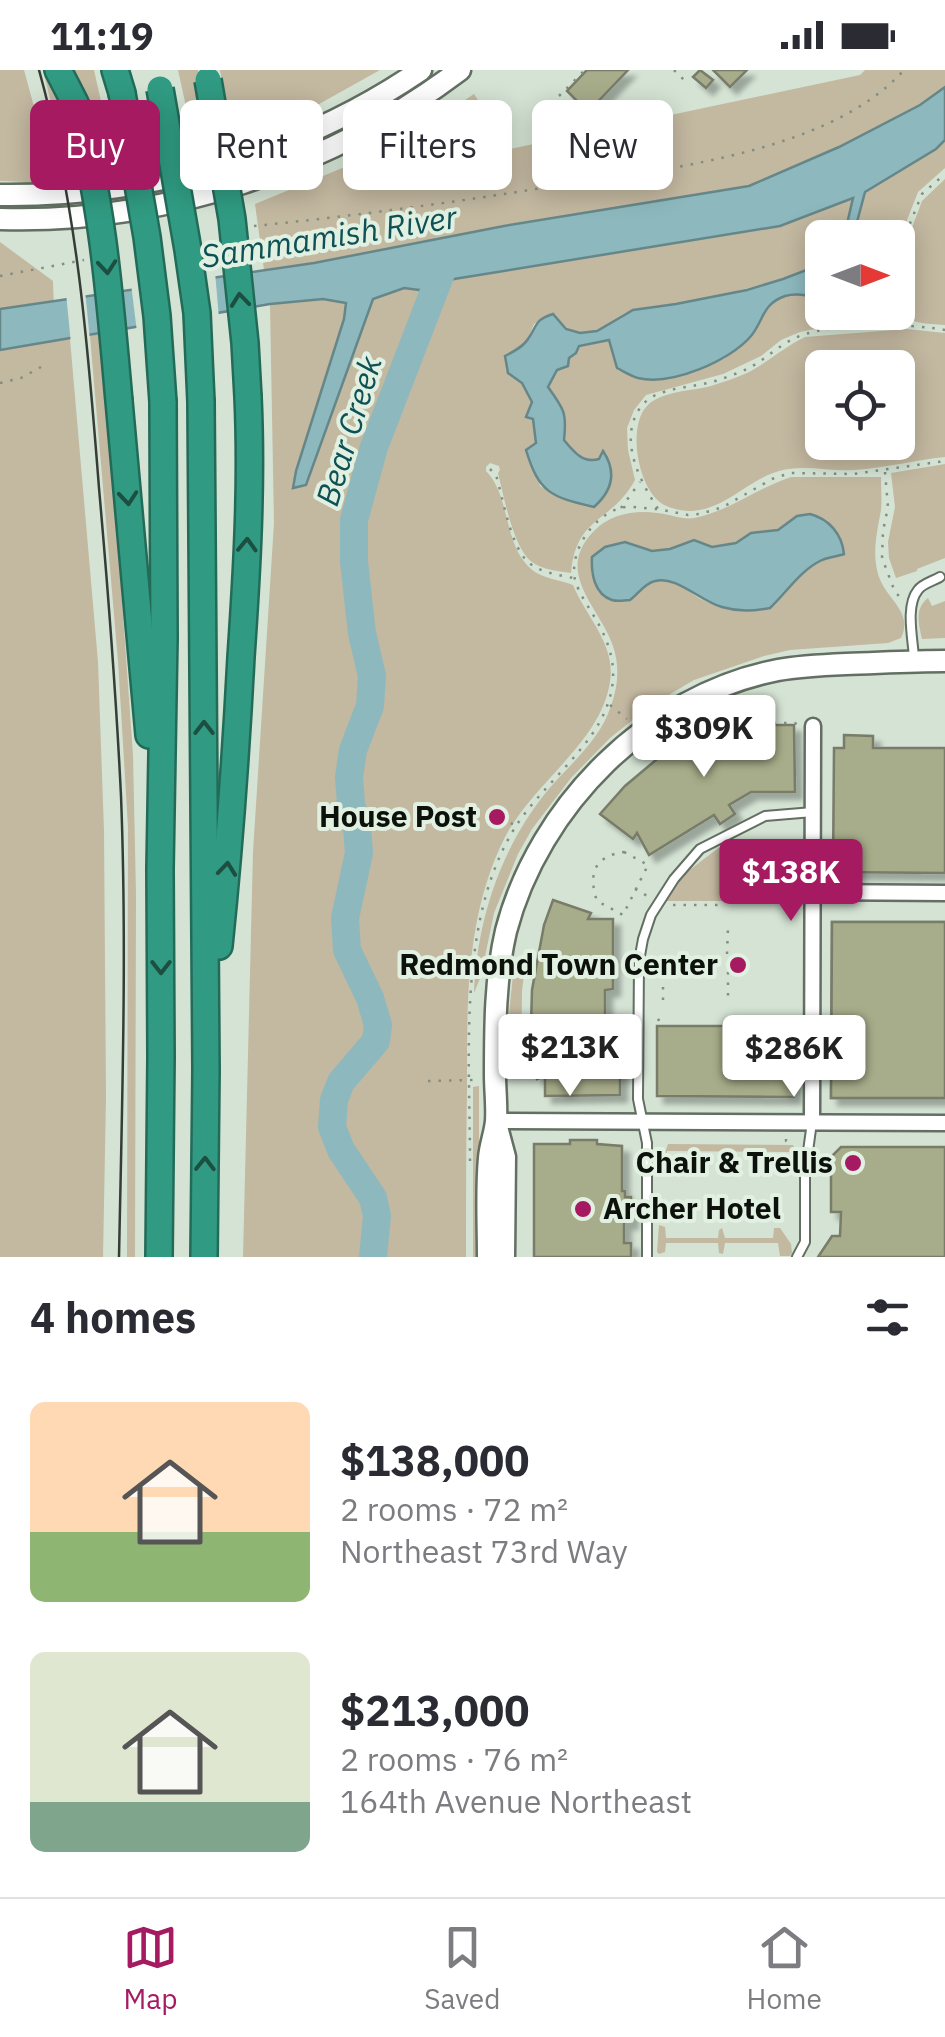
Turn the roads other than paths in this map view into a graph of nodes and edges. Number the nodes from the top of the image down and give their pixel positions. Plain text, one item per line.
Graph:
1 (58, 70) edge
2 (421, 70) edge
3 (460, 70) edge
4 (207, 75) edge
5 (157, 80) edge
6 (118, 82) edge
7 (0, 195) edge
8 (0, 219) edge
9 (940, 577) dead end
10 (914, 662) junction
11 (945, 662) edge
12 (806, 728) road end
13 (813, 812) junction
14 (160, 869) junction
15 (813, 892) junction
16 (945, 892) edge
17 (206, 1070) junction
18 (496, 1120) junction
19 (644, 1121) junction
20 (812, 1122) junction
21 (945, 1123) edge
22 (158, 1257) edge
23 (204, 1257) edge
24 (488, 1257) edge
25 (504, 1257) edge
26 (647, 1257) edge
27 (797, 1257) edge

1 -> 14 highway, bridge
2 - 7 main road
3 - 8 main road
17 -> 4 highway, bridge
17 -> 5 highway, bridge
6 - 14 highway, bridge
9 - 10 lane
10 - 11 main road
10 - 18 main road
12 - 13 street
13 - 15 street
13 - 19 lane
14 -> 22 highway
15 - 16 street
15 - 20 street
23 -> 17 highway
18 - 19 street
18 - 24 main road
18 - 25 main road
19 - 20 street
19 - 26 lane
20 - 21 street
20 - 27 lane

